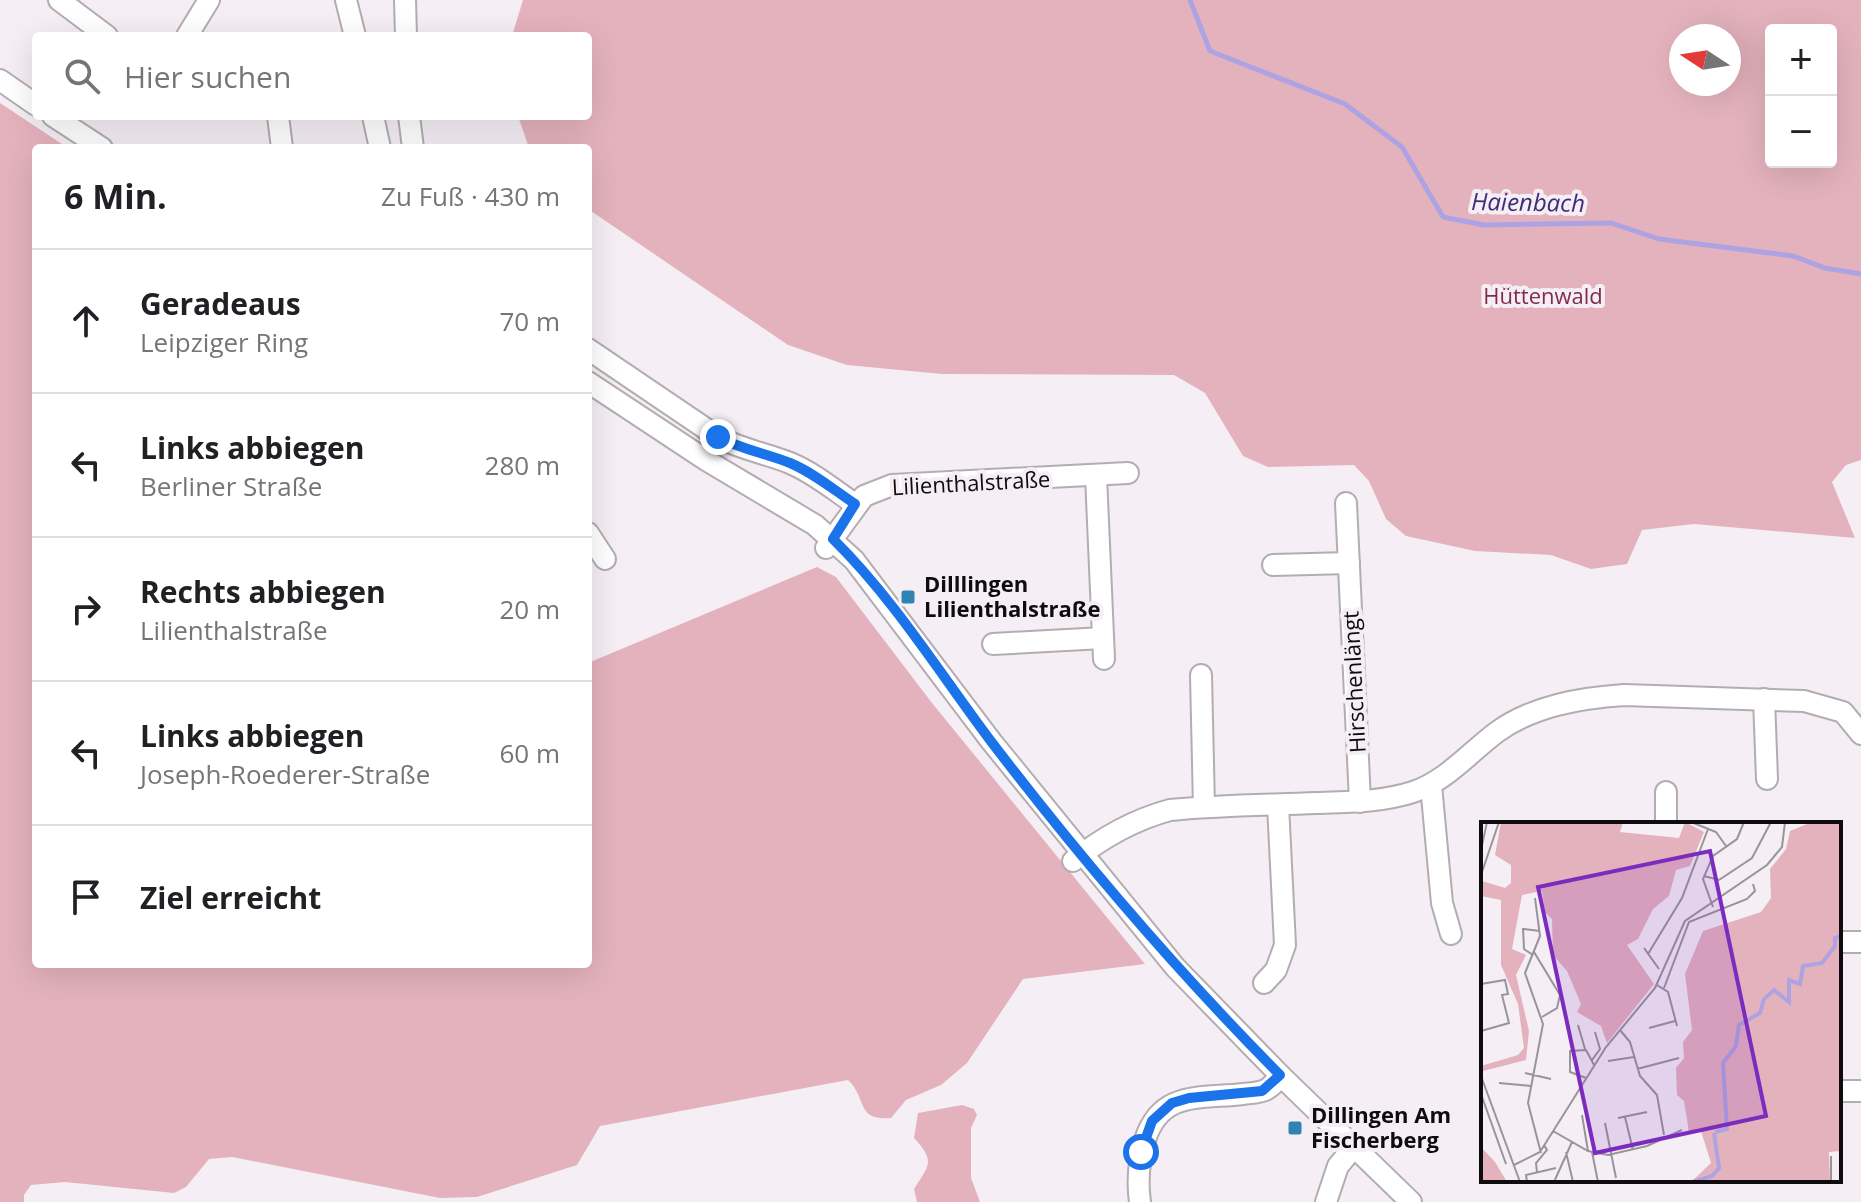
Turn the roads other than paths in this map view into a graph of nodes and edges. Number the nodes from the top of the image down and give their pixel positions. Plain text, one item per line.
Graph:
1 (59, 0) edge
2 (209, 0) edge
3 (346, 0) edge
4 (405, 0) edge
5 (102, 32) edge
6 (189, 32) edge
7 (354, 32) edge
8 (406, 32) edge
9 (0, 80) edge
10 (32, 102) edge
11 (59, 120) edge
12 (278, 120) edge
13 (374, 120) edge
14 (410, 120) edge
15 (96, 144) edge
16 (282, 144) edge
17 (379, 144) edge
18 (412, 144) edge
19 (592, 352) edge
20 (592, 385) edge
21 (1128, 473) dead end
22 (1096, 476) junction
23 (1346, 503) dead end
24 (855, 504) junction
25 (592, 539) edge
26 (829, 543) junction
27 (605, 559) dead end
28 (1349, 563) junction
29 (1273, 565) dead end
30 (993, 644) dead end
31 (1201, 675) dead end
32 (1764, 699) junction
33 (1861, 734) edge
34 (1767, 779) dead end
35 (1431, 785) junction
36 (1666, 792) dead end
37 (1360, 802) junction
38 (1278, 805) junction
39 (1204, 807) junction
40 (1666, 822) edge
41 (1077, 857) junction
42 (1451, 934) dead end
43 (1264, 983) dead end
44 (1277, 1080) junction
45 (1350, 1151) junction
46 (1140, 1202) edge
47 (1326, 1202) edge
48 (1395, 1202) edge
49 (1411, 1202) edge

1 - 5 street
2 - 6 street
3 - 7 street
4 - 8 street
9 - 10 street
11 - 15 street
12 - 16 street
13 - 17 street
14 - 18 street
19 - 24 street
20 - 26 street
21 - 22 street, Lilienthalstraße
22 - 24 street, Lilienthalstraße
22 - 30 street
23 - 28 street, Hirschenlängt
24 - 26 street, Lilienthalstraße
25 - 27 street
26 - 41 street
28 - 29 street
28 - 37 street, Hirschenlängt
31 - 39 street
32 - 33 street
32 - 34 street
32 - 35 street
35 - 37 street
35 - 42 street
36 - 40 street
37 - 38 street
38 - 39 street
38 - 43 street
39 - 41 street
41 - 44 street
44 - 45 street
44 - 46 street
45 - 47 street
45 - 48 street
45 - 49 street

